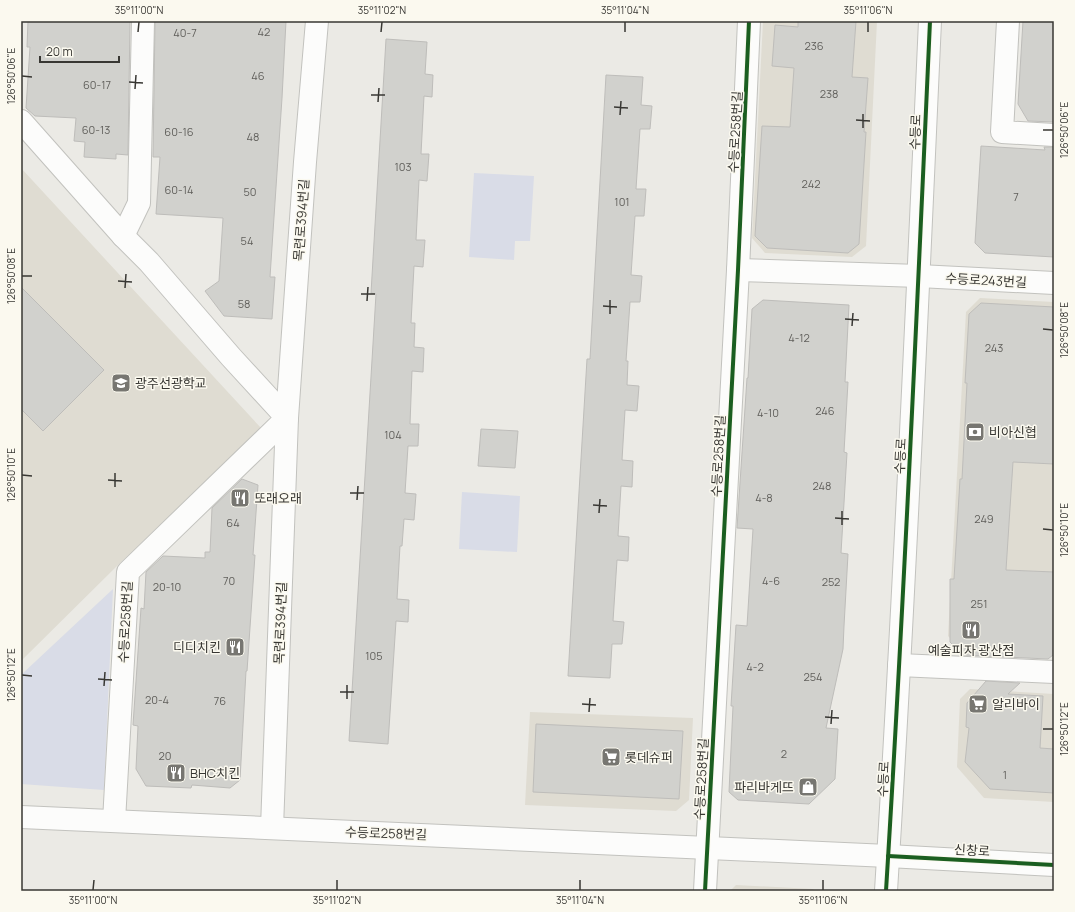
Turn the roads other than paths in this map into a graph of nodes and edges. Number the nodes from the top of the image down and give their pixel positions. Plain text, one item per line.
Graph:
1 (144, 21) edge
2 (317, 21) edge
3 (749, 21) edge
4 (930, 21) edge
5 (1008, 21) edge
6 (21, 122) edge
7 (1054, 135) edge
8 (123, 236) junction
9 (738, 270) junction
10 (919, 276) junction
11 (1054, 284) edge
12 (287, 418) junction
13 (899, 665) junction
14 (1054, 672) edge
15 (21, 817) edge
16 (114, 821) junction
17 (272, 828) junction
18 (707, 848) junction
19 (888, 856) junction
20 (1054, 865) edge
21 (705, 891) edge
22 (886, 891) edge

1 - 8 street
2 - 12 street, 목련로394번길
3 - 9 street, 수등로258번길
4 - 10 street, 수등로
5 - 7 street
6 - 8 street
8 - 12 street
9 - 10 street
9 - 18 street, 수등로258번길
10 - 11 street, 수등로243번길
10 - 13 street, 수등로
12 - 16 street, 수등로258번길
12 - 17 street, 목련로394번길
13 - 14 street
13 - 19 street, 수등로
15 - 16 street, 수등로258번길
16 - 17 street, 수등로258번길
17 - 18 street, 수등로258번길
18 - 19 street, 수등로258번길
18 - 21 street, 수등로258번길
19 - 20 street, 신창로
19 - 22 street, 수등로

